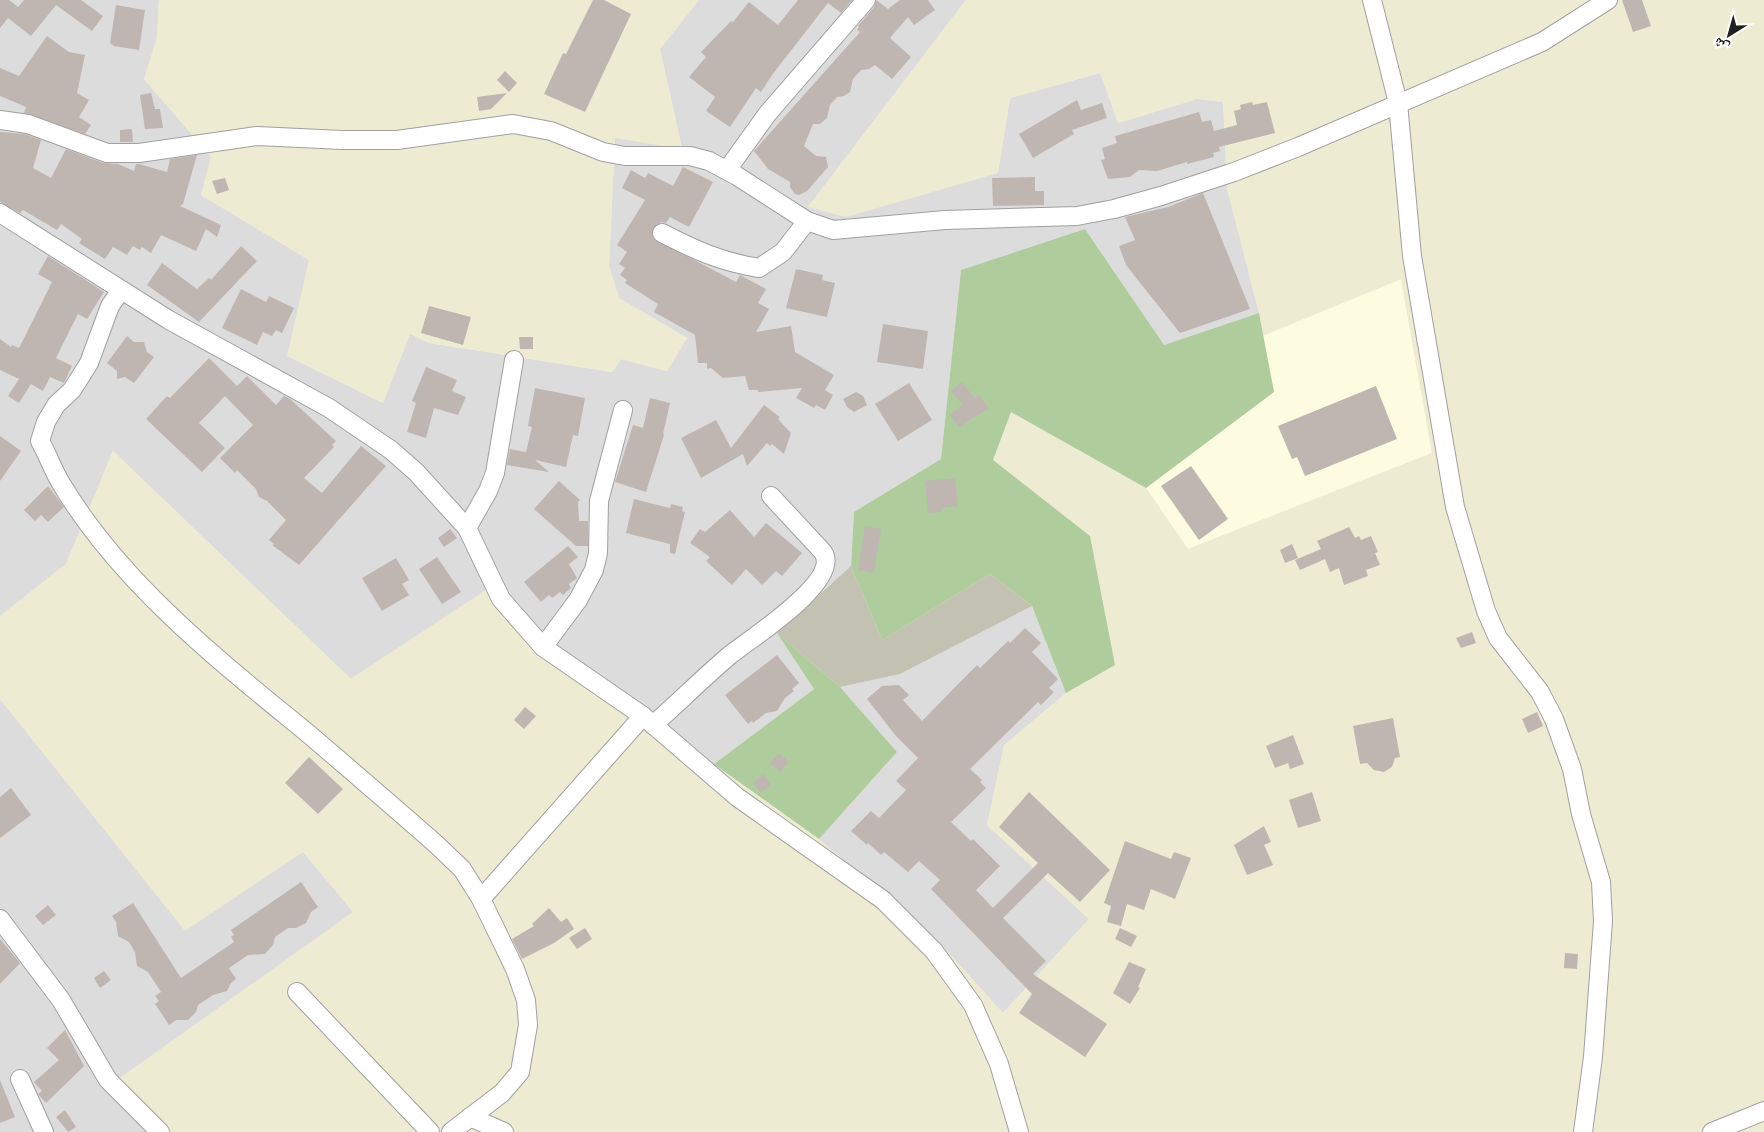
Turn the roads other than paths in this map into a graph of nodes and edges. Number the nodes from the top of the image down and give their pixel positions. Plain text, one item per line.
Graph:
1 (866, 0) edge
2 (1372, 0) edge
3 (1608, 0) edge
4 (1398, 103) junction
5 (0, 120) edge
6 (726, 170) junction
7 (0, 213) edge
8 (807, 221) junction
9 (662, 233) dead end
10 (121, 290) junction
11 (514, 360) dead end
12 (623, 410) dead end
13 (771, 496) dead end
14 (467, 528) junction
15 (543, 647) junction
16 (648, 721) junction
17 (482, 899) junction
18 (0, 919) edge
19 (297, 992) dead end
20 (20, 1079) dead end
21 (1764, 1111) edge
22 (470, 1117) junction
23 (44, 1132) edge
24 (160, 1132) edge
25 (430, 1132) edge
26 (451, 1132) edge
27 (504, 1132) edge
28 (1019, 1132) edge
29 (1583, 1132) edge
30 (1712, 1132) edge

1 - 6 street
2 - 4 street
3 - 4 street
4 - 8 street
4 - 29 street
5 - 6 street
6 - 8 street
7 - 10 street
8 - 9 street
10 - 14 street
10 - 17 street
11 - 14 street
12 - 15 street
13 - 16 street
14 - 15 street
15 - 16 street
16 - 17 street
16 - 28 street
17 - 22 street
18 - 24 street
19 - 25 street
20 - 23 street
21 - 30 street
22 - 26 street
22 - 27 street

